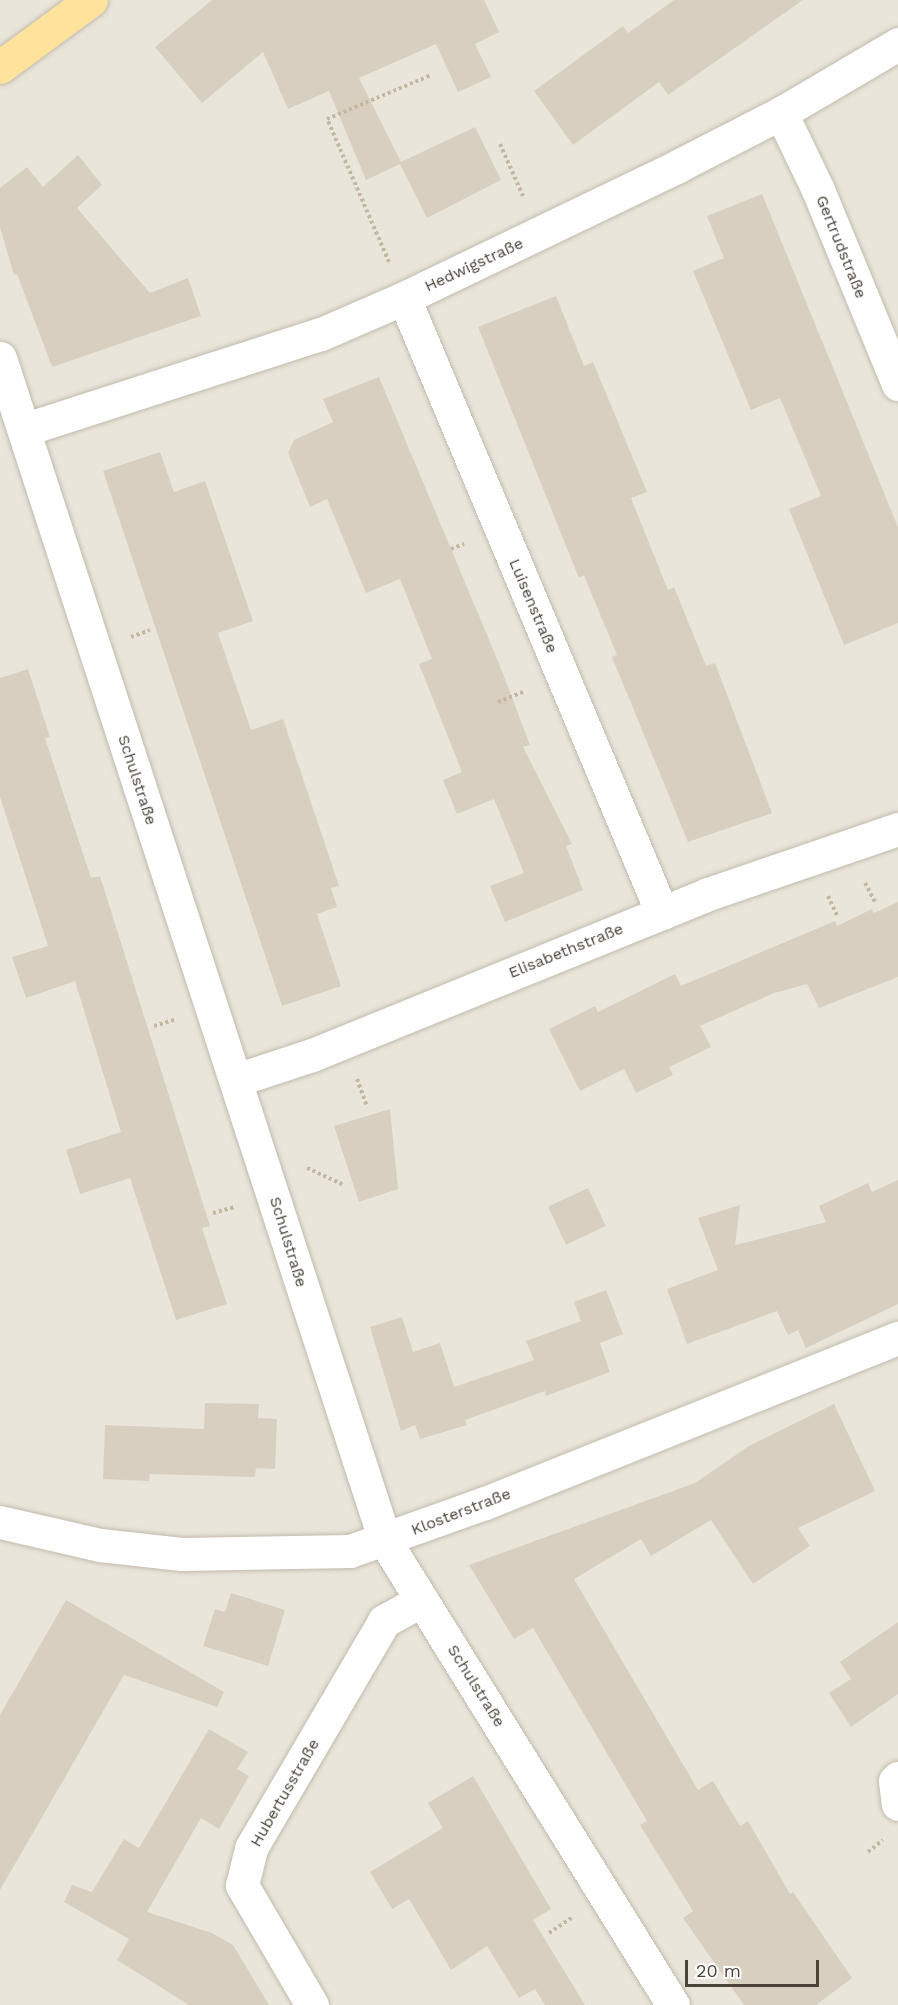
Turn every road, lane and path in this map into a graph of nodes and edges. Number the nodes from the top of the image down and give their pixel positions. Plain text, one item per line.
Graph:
1 (91, 0) edge
2 (898, 44) edge
3 (0, 67) edge
4 (431, 75) dead end
5 (781, 113) junction
6 (500, 144) dead end
7 (541, 235) junction
8 (404, 298) junction
9 (0, 358) edge
10 (898, 384) edge
11 (16, 428) edge
12 (898, 829) edge
13 (662, 913) junction
14 (236, 1080) junction
15 (898, 1338) edge
16 (0, 1522) edge
17 (385, 1541) junction
18 (422, 1600) junction
19 (898, 1778) edge
20 (898, 1804) edge
21 (312, 2005) edge
22 (673, 2005) edge

1 - 3 main road
2 - 5 street, Hedwigstraße
4 - 8 path
5 - 7 street, Hedwigstraße
5 - 10 street, Gertrudstraße
6 - 7 path
7 - 8 street, Hedwigstraße
8 - 11 street, Hedwigstraße
8 - 13 street, Luisenstraße
9 - 11 street, Schulstraße
11 - 14 street, Schulstraße
12 - 13 street, Elisabethstraße
13 - 14 street, Elisabethstraße
14 - 17 street, Schulstraße
15 - 17 street, Klosterstraße
16 - 17 street, Klosterstraße
17 - 18 street, Schulstraße
18 - 21 street, Hubertusstraße
18 - 22 street, Schulstraße
19 - 20 street

